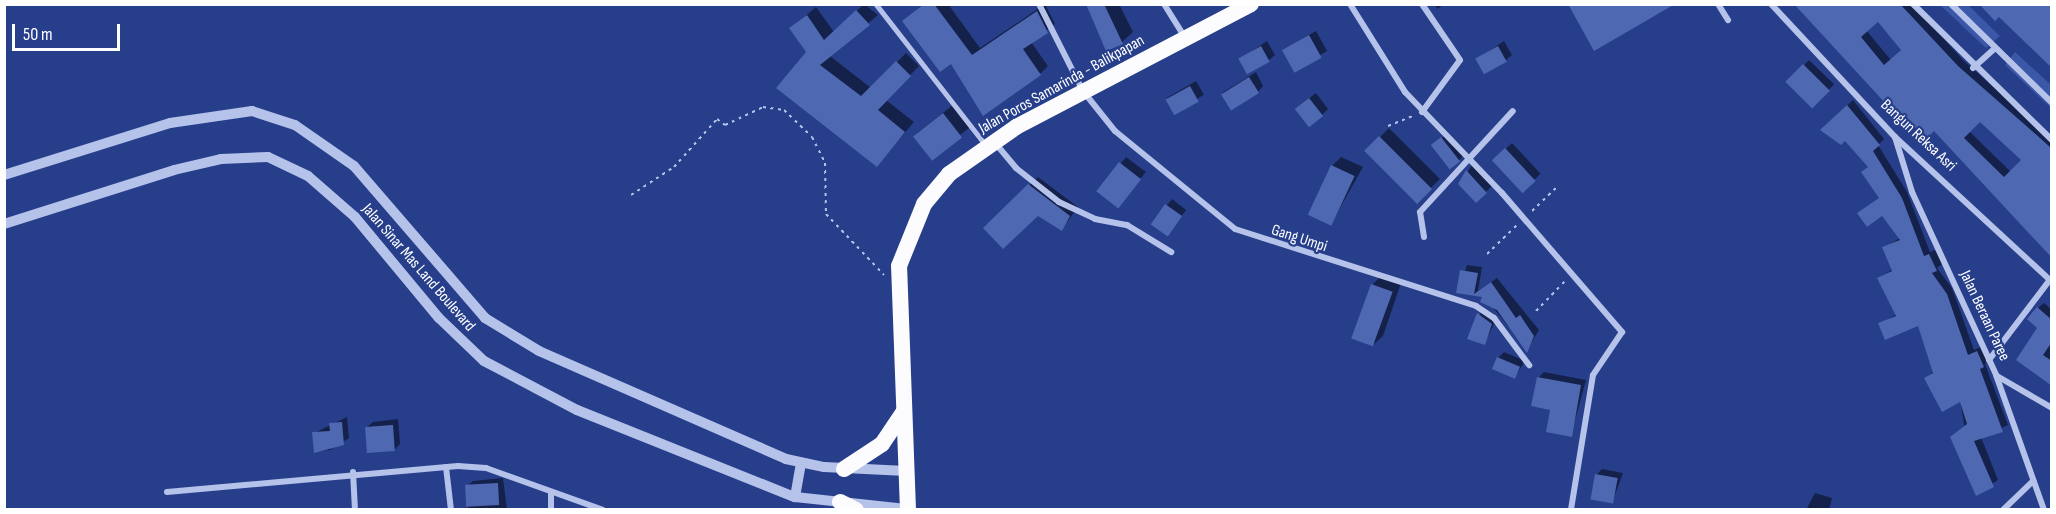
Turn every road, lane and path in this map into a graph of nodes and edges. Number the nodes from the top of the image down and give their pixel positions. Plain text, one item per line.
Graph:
1 (876, 4) edge
2 (1039, 4) edge
3 (1164, 4) edge
4 (1251, 4) edge
5 (1350, 4) edge
6 (1422, 4) edge
7 (1718, 4) edge
8 (1771, 4) edge
9 (1913, 4) edge
10 (1951, 4) edge
11 (1728, 20) dead end
12 (1185, 38) junction
13 (1994, 49) junction
14 (1973, 68) junction
15 (1083, 91) junction
16 (2052, 103) edge
17 (1513, 111) dead end
18 (1422, 112) junction
19 (1388, 126) dead end
20 (1894, 137) junction
21 (2052, 140) edge
22 (990, 144) junction
23 (1471, 161) junction
24 (4, 175) edge
25 (630, 195) dead end
26 (4, 224) edge
27 (1424, 237) dead end
28 (1171, 252) dead end
29 (1572, 274) junction
30 (898, 280) junction
31 (2050, 282) edge
32 (1536, 311) dead end
33 (1989, 360) junction
34 (1529, 365) dead end
35 (1996, 375) junction
36 (2052, 408) edge
37 (903, 413) junction
38 (801, 463) junction
39 (446, 467) junction
40 (844, 469) junction
41 (906, 471) junction
42 (353, 472) junction
43 (2033, 481) junction
44 (166, 492) dead end
45 (551, 494) junction
46 (795, 497) junction
47 (840, 502) junction
48 (909, 509) edge
49 (355, 510) edge
50 (451, 510) edge
51 (551, 510) edge
52 (603, 510) edge
53 (856, 510) edge
54 (1570, 510) edge
55 (2003, 510) edge
56 (2044, 510) edge

1 - 22 lane
2 - 15 street, Gang Umpi
3 - 12 street
4 - 12 highway, Jalan Poros Samarinda - Balikpapan
5 - 18 street
6 - 18 street
7 - 11 street
8 - 20 street, Bangun Reksa Asri
9 - 14 street
10 - 13 street
12 - 15 highway, Jalan Poros Samarinda - Balikpapan
13 - 14 street
13 - 16 street
14 - 21 street
15 - 22 highway, Jalan Poros Samarinda - Balikpapan
15 - 34 street, Gang Umpi
17 - 23 street
18 - 19 path
18 - 23 street
20 - 31 street, Bangun Reksa Asri
20 - 33 street, Jalan Beraan Paree
22 - 28 street
22 - 30 highway, Jalan Poros Samarinda - Balikpapan
23 - 27 street
23 - 29 street
24 - 38 street, Jalan Sinar Mas Land Boulevard
25 - 30 path
26 - 46 street, Jalan Sinar Mas Land Boulevard
29 - 32 path
29 - 54 street
30 - 37 highway, Jalan Poros Samarinda - Balikpapan
31 - 33 street
33 - 35 street, Jalan Beraan Paree
35 - 36 street
35 - 43 street, Jalan Beraan Paree
37 - 40 highway
37 - 41 highway, Jalan Poros Samarinda - Balikpapan
38 - 40 street, Jalan Sinar Mas Land Boulevard
38 - 46 street
39 - 42 street
39 - 45 street
39 - 50 street
40 - 41 street, Jalan Sinar Mas Land Boulevard
41 - 48 highway, Jalan Poros Samarinda - Balikpapan
42 - 44 street
42 - 49 street
43 - 55 street
43 - 56 street, Jalan Beraan Paree
45 - 51 street
45 - 52 street
46 - 47 street, Jalan Sinar Mas Land Boulevard
47 - 48 street, Jalan Sinar Mas Land Boulevard
47 - 53 highway

